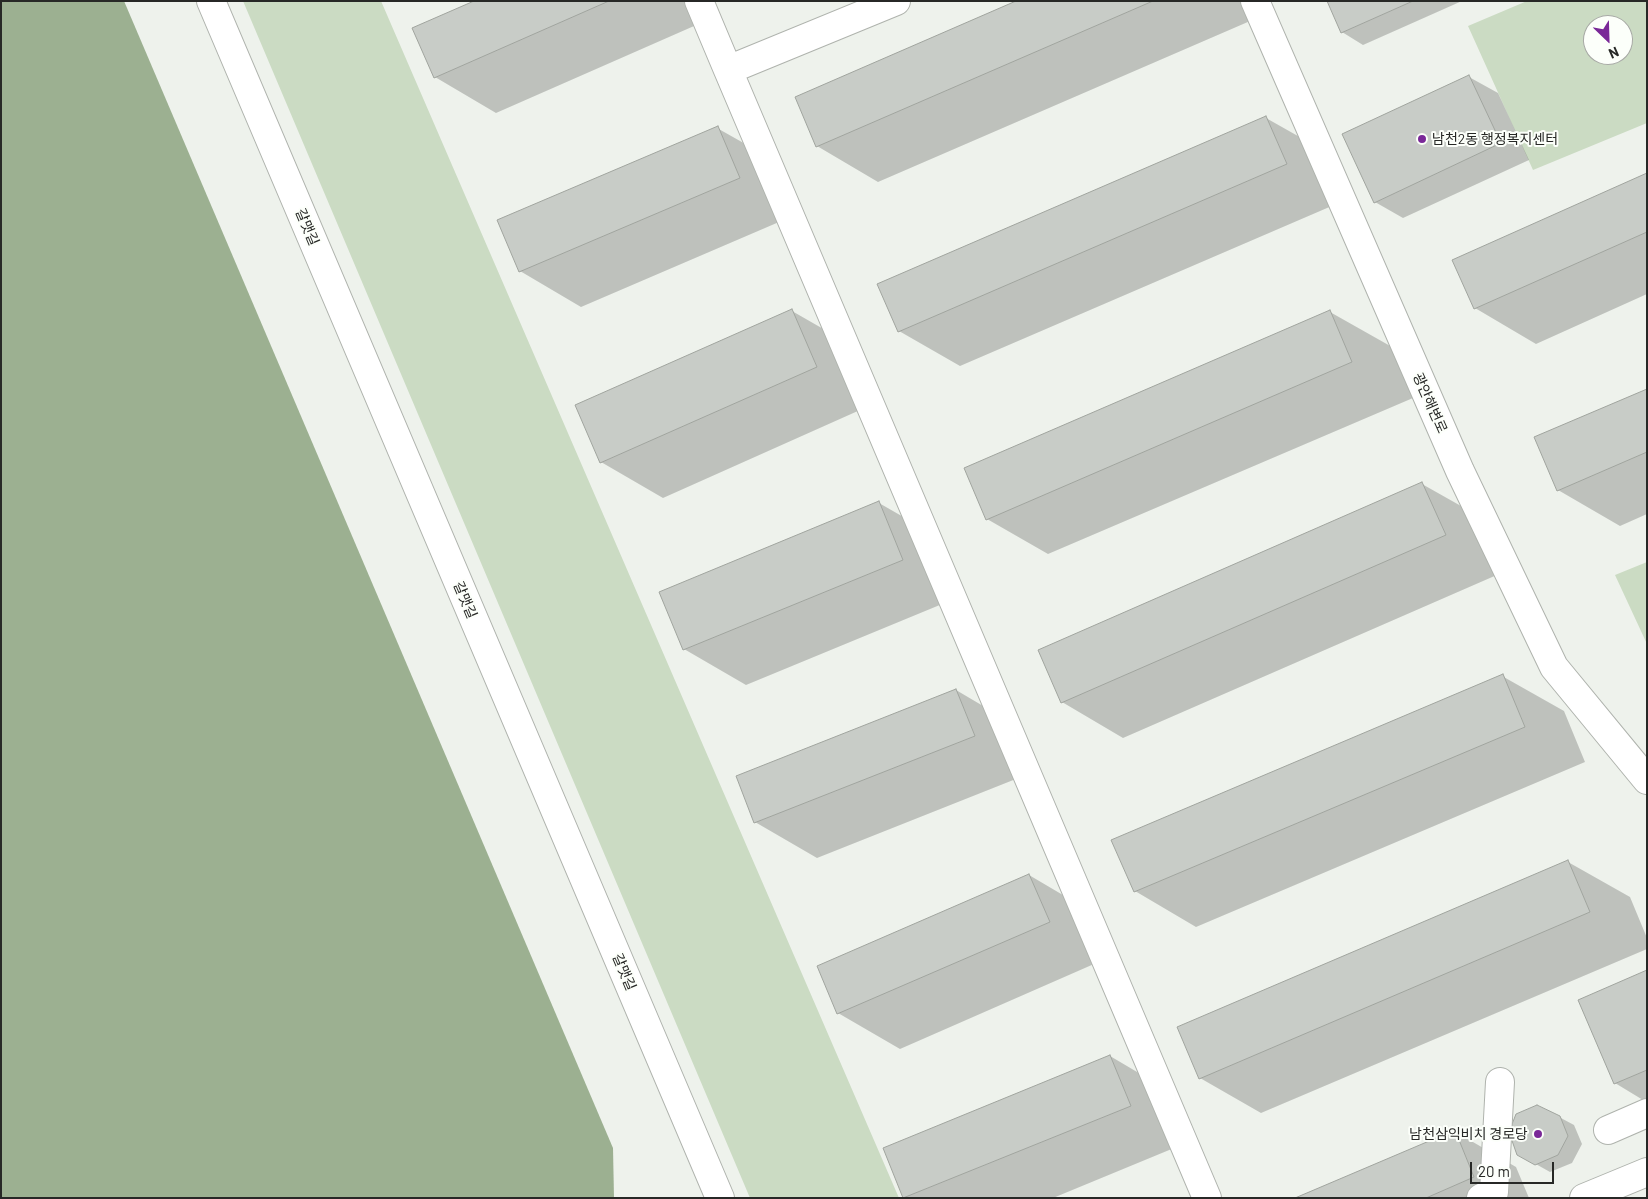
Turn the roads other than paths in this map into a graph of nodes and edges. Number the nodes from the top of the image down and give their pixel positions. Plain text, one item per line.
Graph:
1 (211, 1) edge
2 (699, 1) edge
3 (896, 1) edge
4 (1255, 1) edge
5 (728, 70) junction
6 (1647, 780) edge
7 (1500, 1082) dead end
8 (1647, 1113) edge
9 (1608, 1130) dead end
10 (1647, 1172) edge
11 (720, 1198) edge
12 (1208, 1198) edge
13 (1481, 1198) edge
14 (1584, 1198) edge

1 - 11 street, 갈맷길
2 - 5 street
3 - 5 street
4 - 6 street, 광안해변로
5 - 12 street
7 - 13 street
8 - 9 street
10 - 14 street

